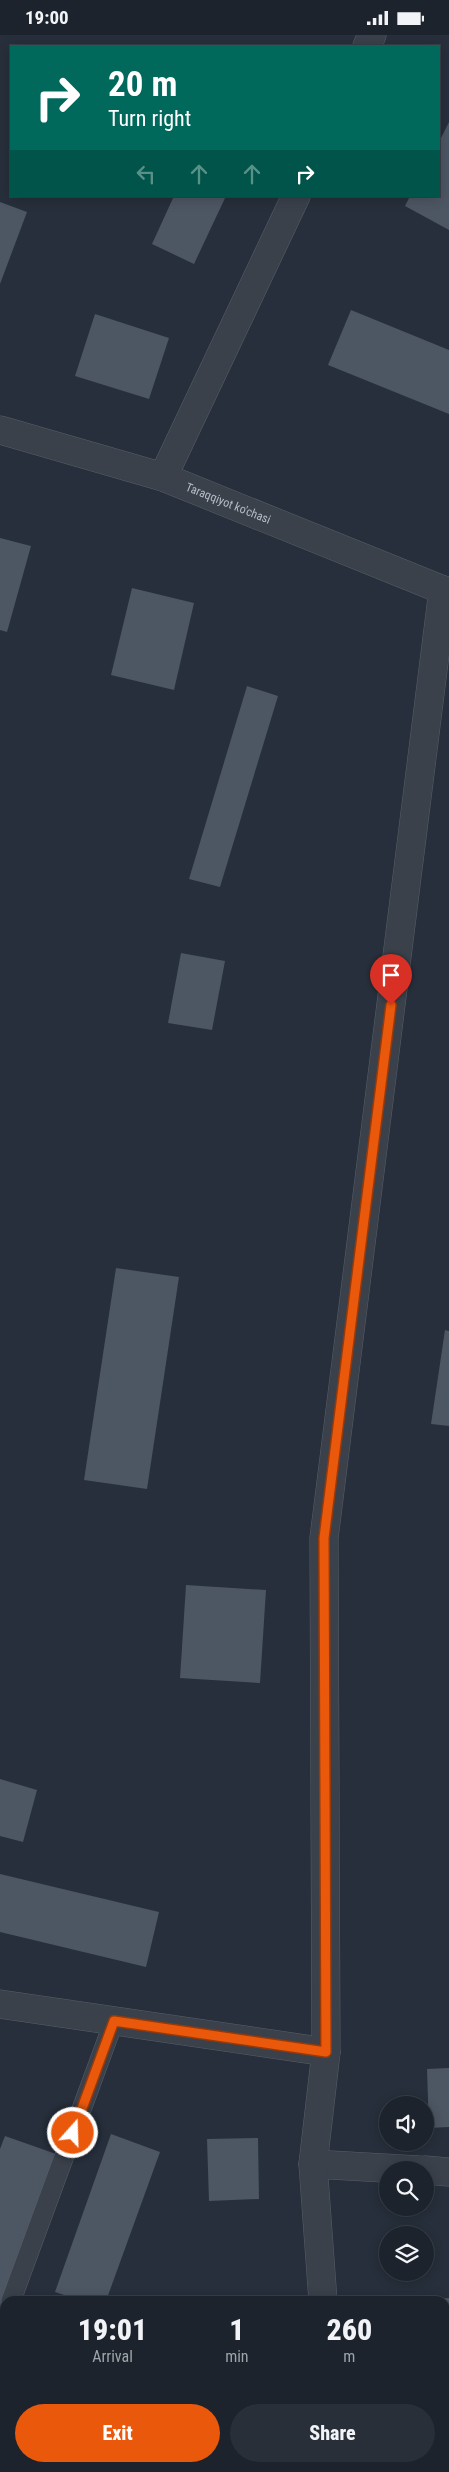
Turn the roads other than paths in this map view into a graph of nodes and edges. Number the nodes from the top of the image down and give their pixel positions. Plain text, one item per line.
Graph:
1 (296, 197) edge
2 (0, 430) edge
3 (162, 477) junction
4 (446, 592) edge
5 (0, 2004) edge
6 (114, 2021) junction
7 (326, 2052) junction
8 (312, 2164) junction
9 (379, 2168) edge
10 (434, 2171) edge
11 (449, 2172) edge
12 (13, 2296) edge
13 (323, 2296) edge

1 - 3 street
2 - 3 street, Taraqqiyot ko'chasi
3 - 4 street, Taraqqiyot ko'chasi
4 - 7 street
5 - 6 street
6 - 7 street
6 - 12 lane
7 - 8 street
8 - 9 street
8 - 13 street
10 - 11 street

